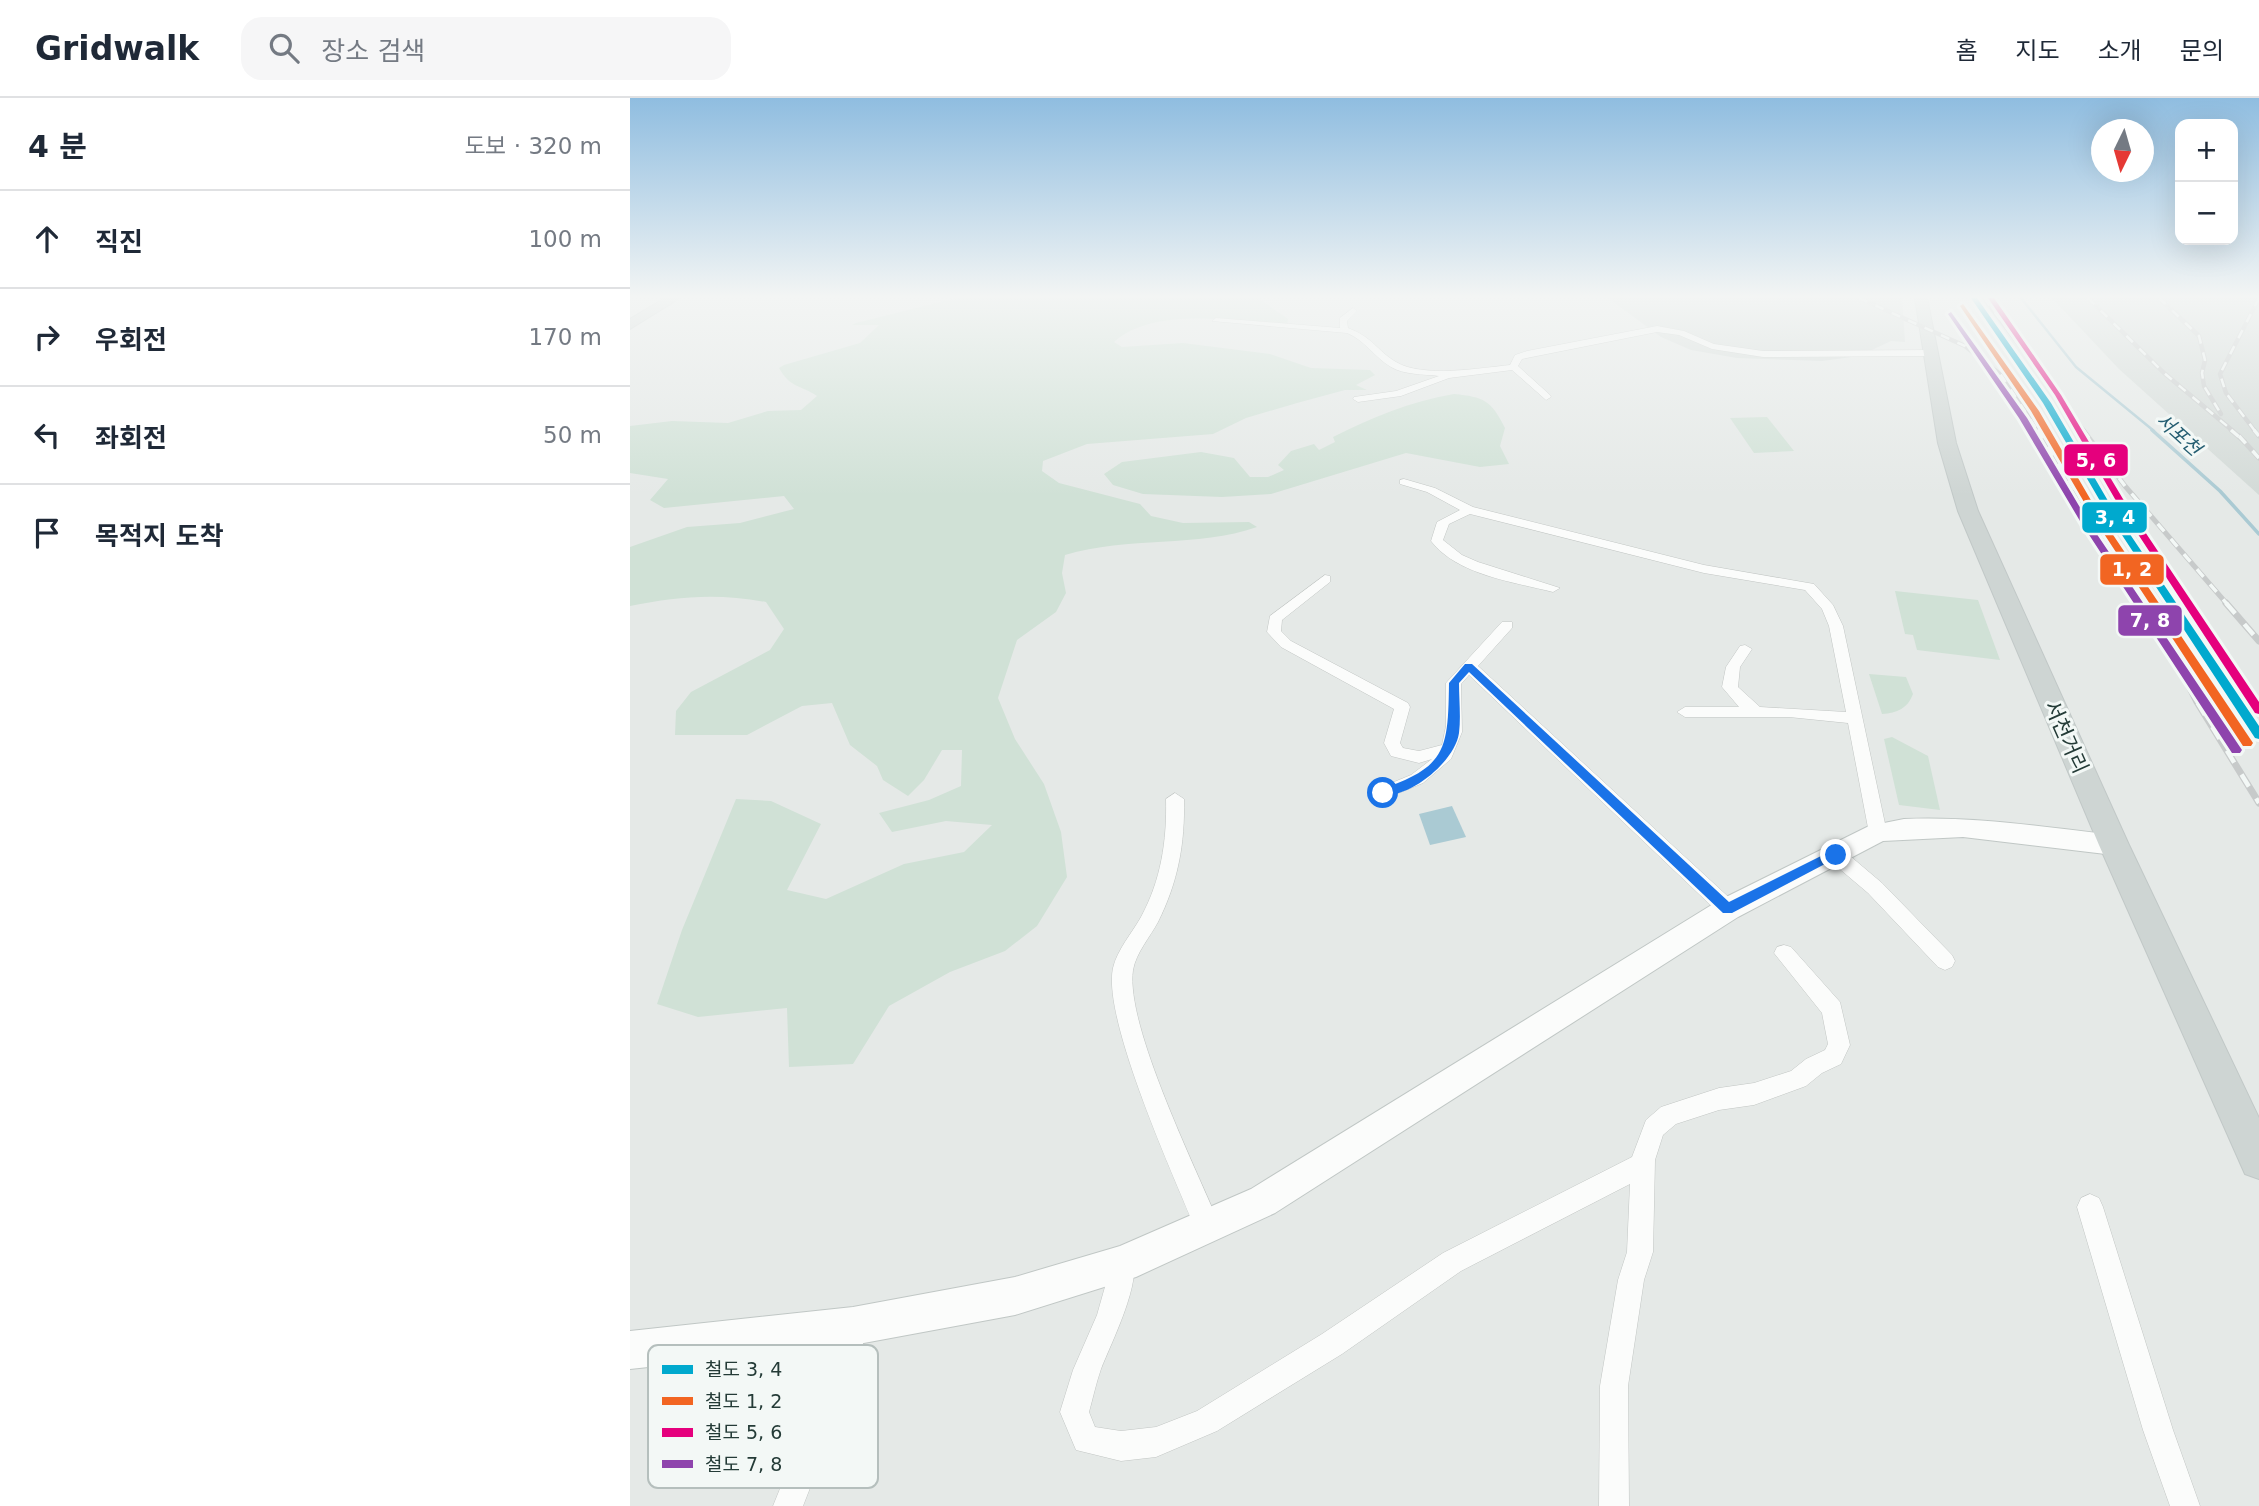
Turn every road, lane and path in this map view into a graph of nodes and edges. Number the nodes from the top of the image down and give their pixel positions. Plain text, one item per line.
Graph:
1 (1393, 364) edge
2 (1515, 364) edge
3 (1933, 364) edge
4 (1513, 367) junction
5 (1450, 375) junction
6 (1546, 397) dead end
7 (1358, 399) dead end
8 (1404, 482) dead end
9 (1469, 510) junction
10 (1325, 579) dead end
11 (1553, 588) dead end
12 (1507, 625) dead end
13 (1745, 649) dead end
14 (1469, 666) junction
15 (1685, 712) dead end
16 (1756, 712) junction
17 (1855, 718) junction
18 (1447, 749) junction
19 (1383, 793) dead end
20 (1175, 799) dead end
21 (1878, 833) junction
22 (2114, 845) junction
23 (1836, 855) junction
24 (1728, 909) junction
25 (1784, 953) dead end
26 (1945, 961) dead end
27 (2259, 1160) edge
28 (1643, 1164) junction
29 (2090, 1207) dead end
30 (1207, 1226) junction
31 (1123, 1264) junction
32 (853, 1326) junction
33 (676, 1345) edge
34 (849, 1345) edge
35 (648, 1348) edge
36 (630, 1350) edge
37 (795, 1488) edge
38 (788, 1506) edge
39 (1614, 1506) edge
40 (2185, 1506) edge

1 - 5 street
2 - 4 street
3 - 22 main road, 서천거리
4 - 5 street
4 - 6 street
5 - 7 street
8 - 9 street
9 - 11 street
9 - 17 street
10 - 18 street
12 - 14 street
13 - 16 street
14 - 18 street
14 - 24 street
15 - 16 street
16 - 17 street
17 - 21 street
18 - 19 street
20 - 30 street
21 - 22 street
21 - 23 street
22 - 27 main road, 서천거리
23 - 24 street
23 - 26 street
24 - 30 street
25 - 28 street
28 - 31 street
28 - 39 street
29 - 40 street
30 - 31 street
31 - 32 street
32 - 33 street
32 - 34 street
35 - 36 street
37 - 38 street

